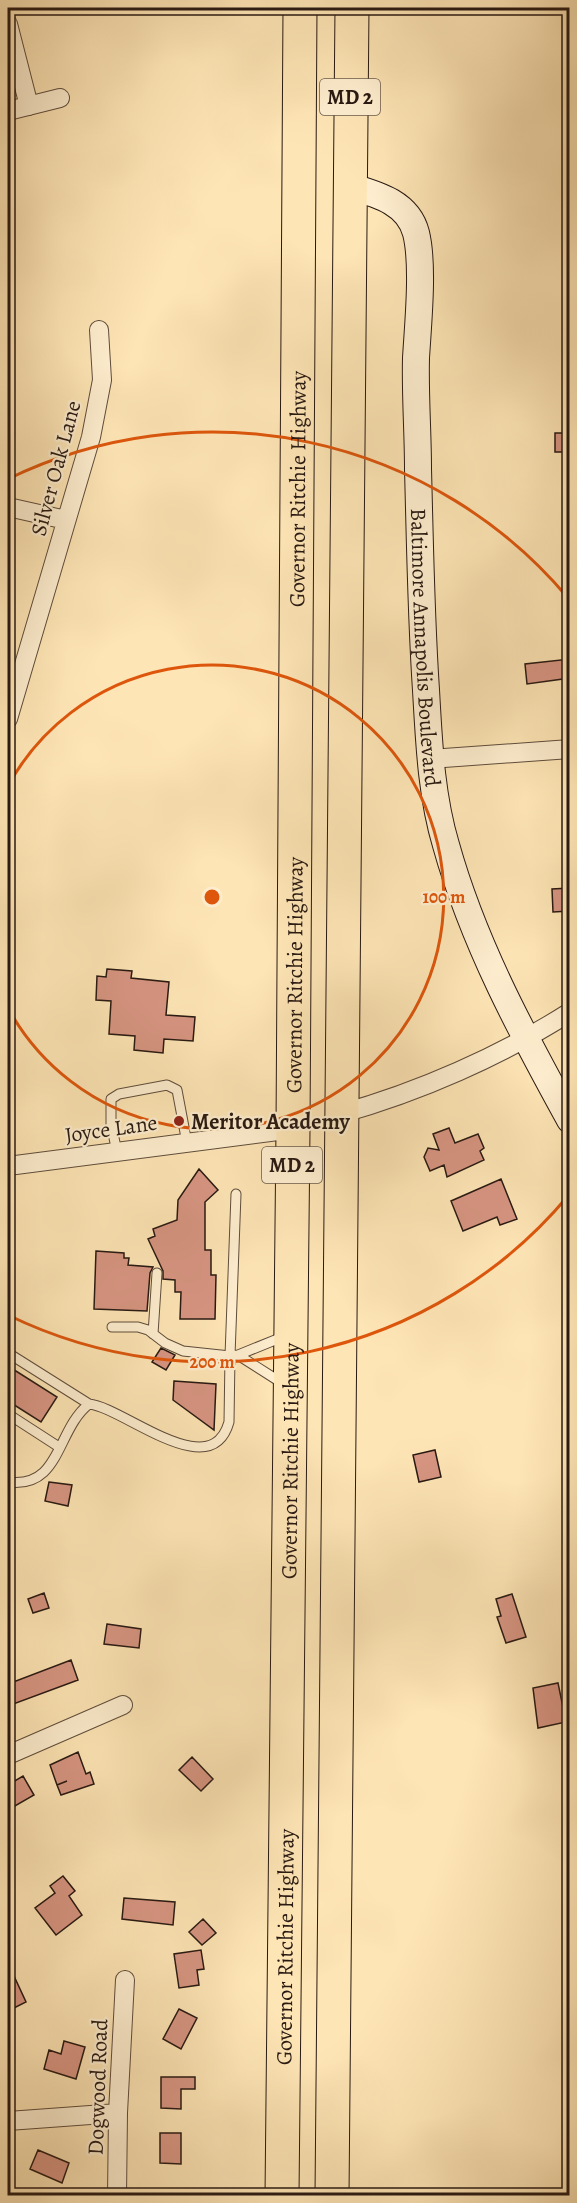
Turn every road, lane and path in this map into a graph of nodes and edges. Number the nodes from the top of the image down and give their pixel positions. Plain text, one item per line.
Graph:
1 (300, 8) edge
2 (352, 8) edge
3 (8, 24) edge
4 (60, 98) dead end
5 (29, 106) junction
6 (8, 111) edge
7 (301, 134) junction
8 (349, 186) junction
9 (99, 330) dead end
10 (8, 507) edge
11 (66, 520) junction
12 (8, 719) edge
13 (570, 748) edge
14 (430, 759) junction
15 (570, 1012) edge
16 (292, 1025) junction
17 (526, 1040) junction
18 (340, 1114) junction
19 (570, 1120) edge
20 (293, 1129) junction
21 (187, 1143) junction
22 (117, 1152) junction
23 (8, 1166) edge
24 (236, 1194) dead end
25 (339, 1264) junction
26 (157, 1273) dead end
27 (112, 1327) dead end
28 (153, 1334) junction
29 (289, 1334) junction
30 (8, 1353) edge
31 (234, 1355) junction
32 (289, 1388) junction
33 (89, 1404) junction
34 (8, 1414) edge
35 (59, 1448) junction
36 (8, 1482) edge
37 (123, 1705) dead end
38 (8, 1755) edge
39 (125, 1980) dead end
40 (118, 2113) junction
41 (8, 2121) edge
42 (117, 2196) edge
43 (282, 2196) edge
44 (332, 2196) edge

1 - 7 highway, Governor Ritchie Highway / MD 2
2 - 8 highway, MD 2
3 - 5 street
4 - 5 street
5 - 6 street
7 - 8 highway
7 - 16 highway, Governor Ritchie Highway / MD 2
8 - 14 street, Baltimore Annapolis Boulevard
8 - 18 highway, MD 2
9 - 11 street, Silver Oak Lane
10 - 11 street
11 - 12 street, Silver Oak Lane
13 - 14 street
14 - 17 street, Baltimore Annapolis Boulevard
15 - 17 street
16 - 18 highway
16 - 20 highway, Governor Ritchie Highway / MD 2
17 - 18 street
17 - 19 street, Baltimore Annapolis Boulevard
18 - 25 highway, MD 2
20 - 21 street, Joyce Lane
20 - 25 highway
20 - 29 highway, Governor Ritchie Highway / MD 2
21 - 22 street, Joyce Lane
21 - 22 lane
22 - 23 street, Joyce Lane
24 - 31 lane
25 - 44 highway, MD 2
26 - 28 lane
27 - 28 lane
28 - 31 lane
29 - 31 lane
29 - 32 highway, Governor Ritchie Highway / MD 2
30 - 33 lane
31 - 32 lane
31 - 33 lane
32 - 43 highway, Governor Ritchie Highway / MD 2
33 - 35 lane
34 - 35 lane
35 - 36 lane
37 - 38 street
39 - 40 street, Dogwood Road
40 - 41 street
40 - 42 street, Dogwood Road

